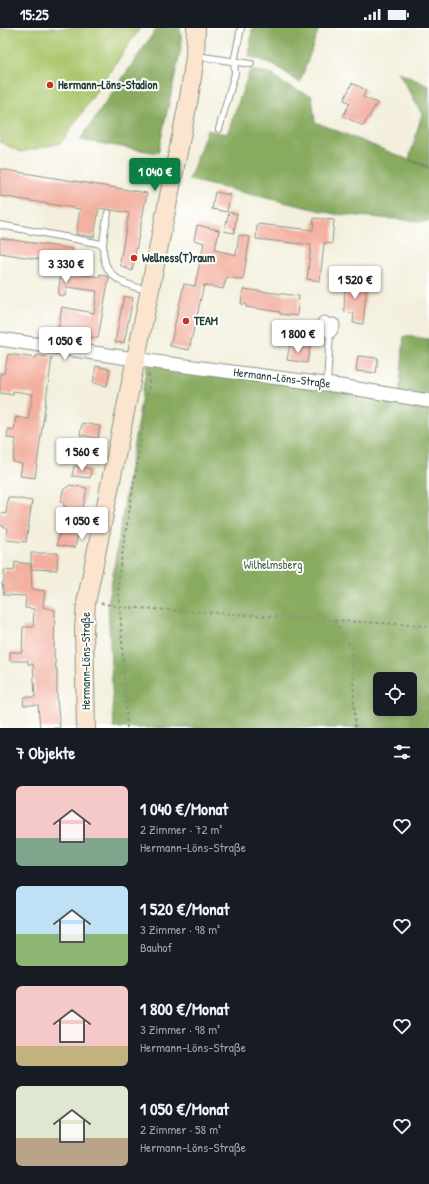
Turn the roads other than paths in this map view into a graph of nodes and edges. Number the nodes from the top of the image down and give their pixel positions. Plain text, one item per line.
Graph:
1 (196, 28) edge
2 (241, 28) edge
3 (195, 56) junction
4 (234, 62) junction
5 (250, 64) dead end
6 (219, 129) dead end
7 (108, 213) dead end
8 (0, 225) edge
9 (102, 244) junction
10 (148, 290) junction
11 (329, 326) dead end
12 (0, 339) edge
13 (142, 360) junction
14 (327, 384) junction
15 (429, 401) edge
16 (86, 728) edge

1 - 3 street, Hermann-Löns-Straße
2 - 4 lane
3 - 4 lane
3 - 10 street, Hermann-Löns-Straße
4 - 5 lane
4 - 6 lane
7 - 9 lane
8 - 9 lane
9 - 10 lane
10 - 13 street, Hermann-Löns-Straße
11 - 14 lane
12 - 13 street
13 - 14 street, Hermann-Löns-Straße
13 - 16 street, Hermann-Löns-Straße
14 - 15 street, Hermann-Löns-Straße

